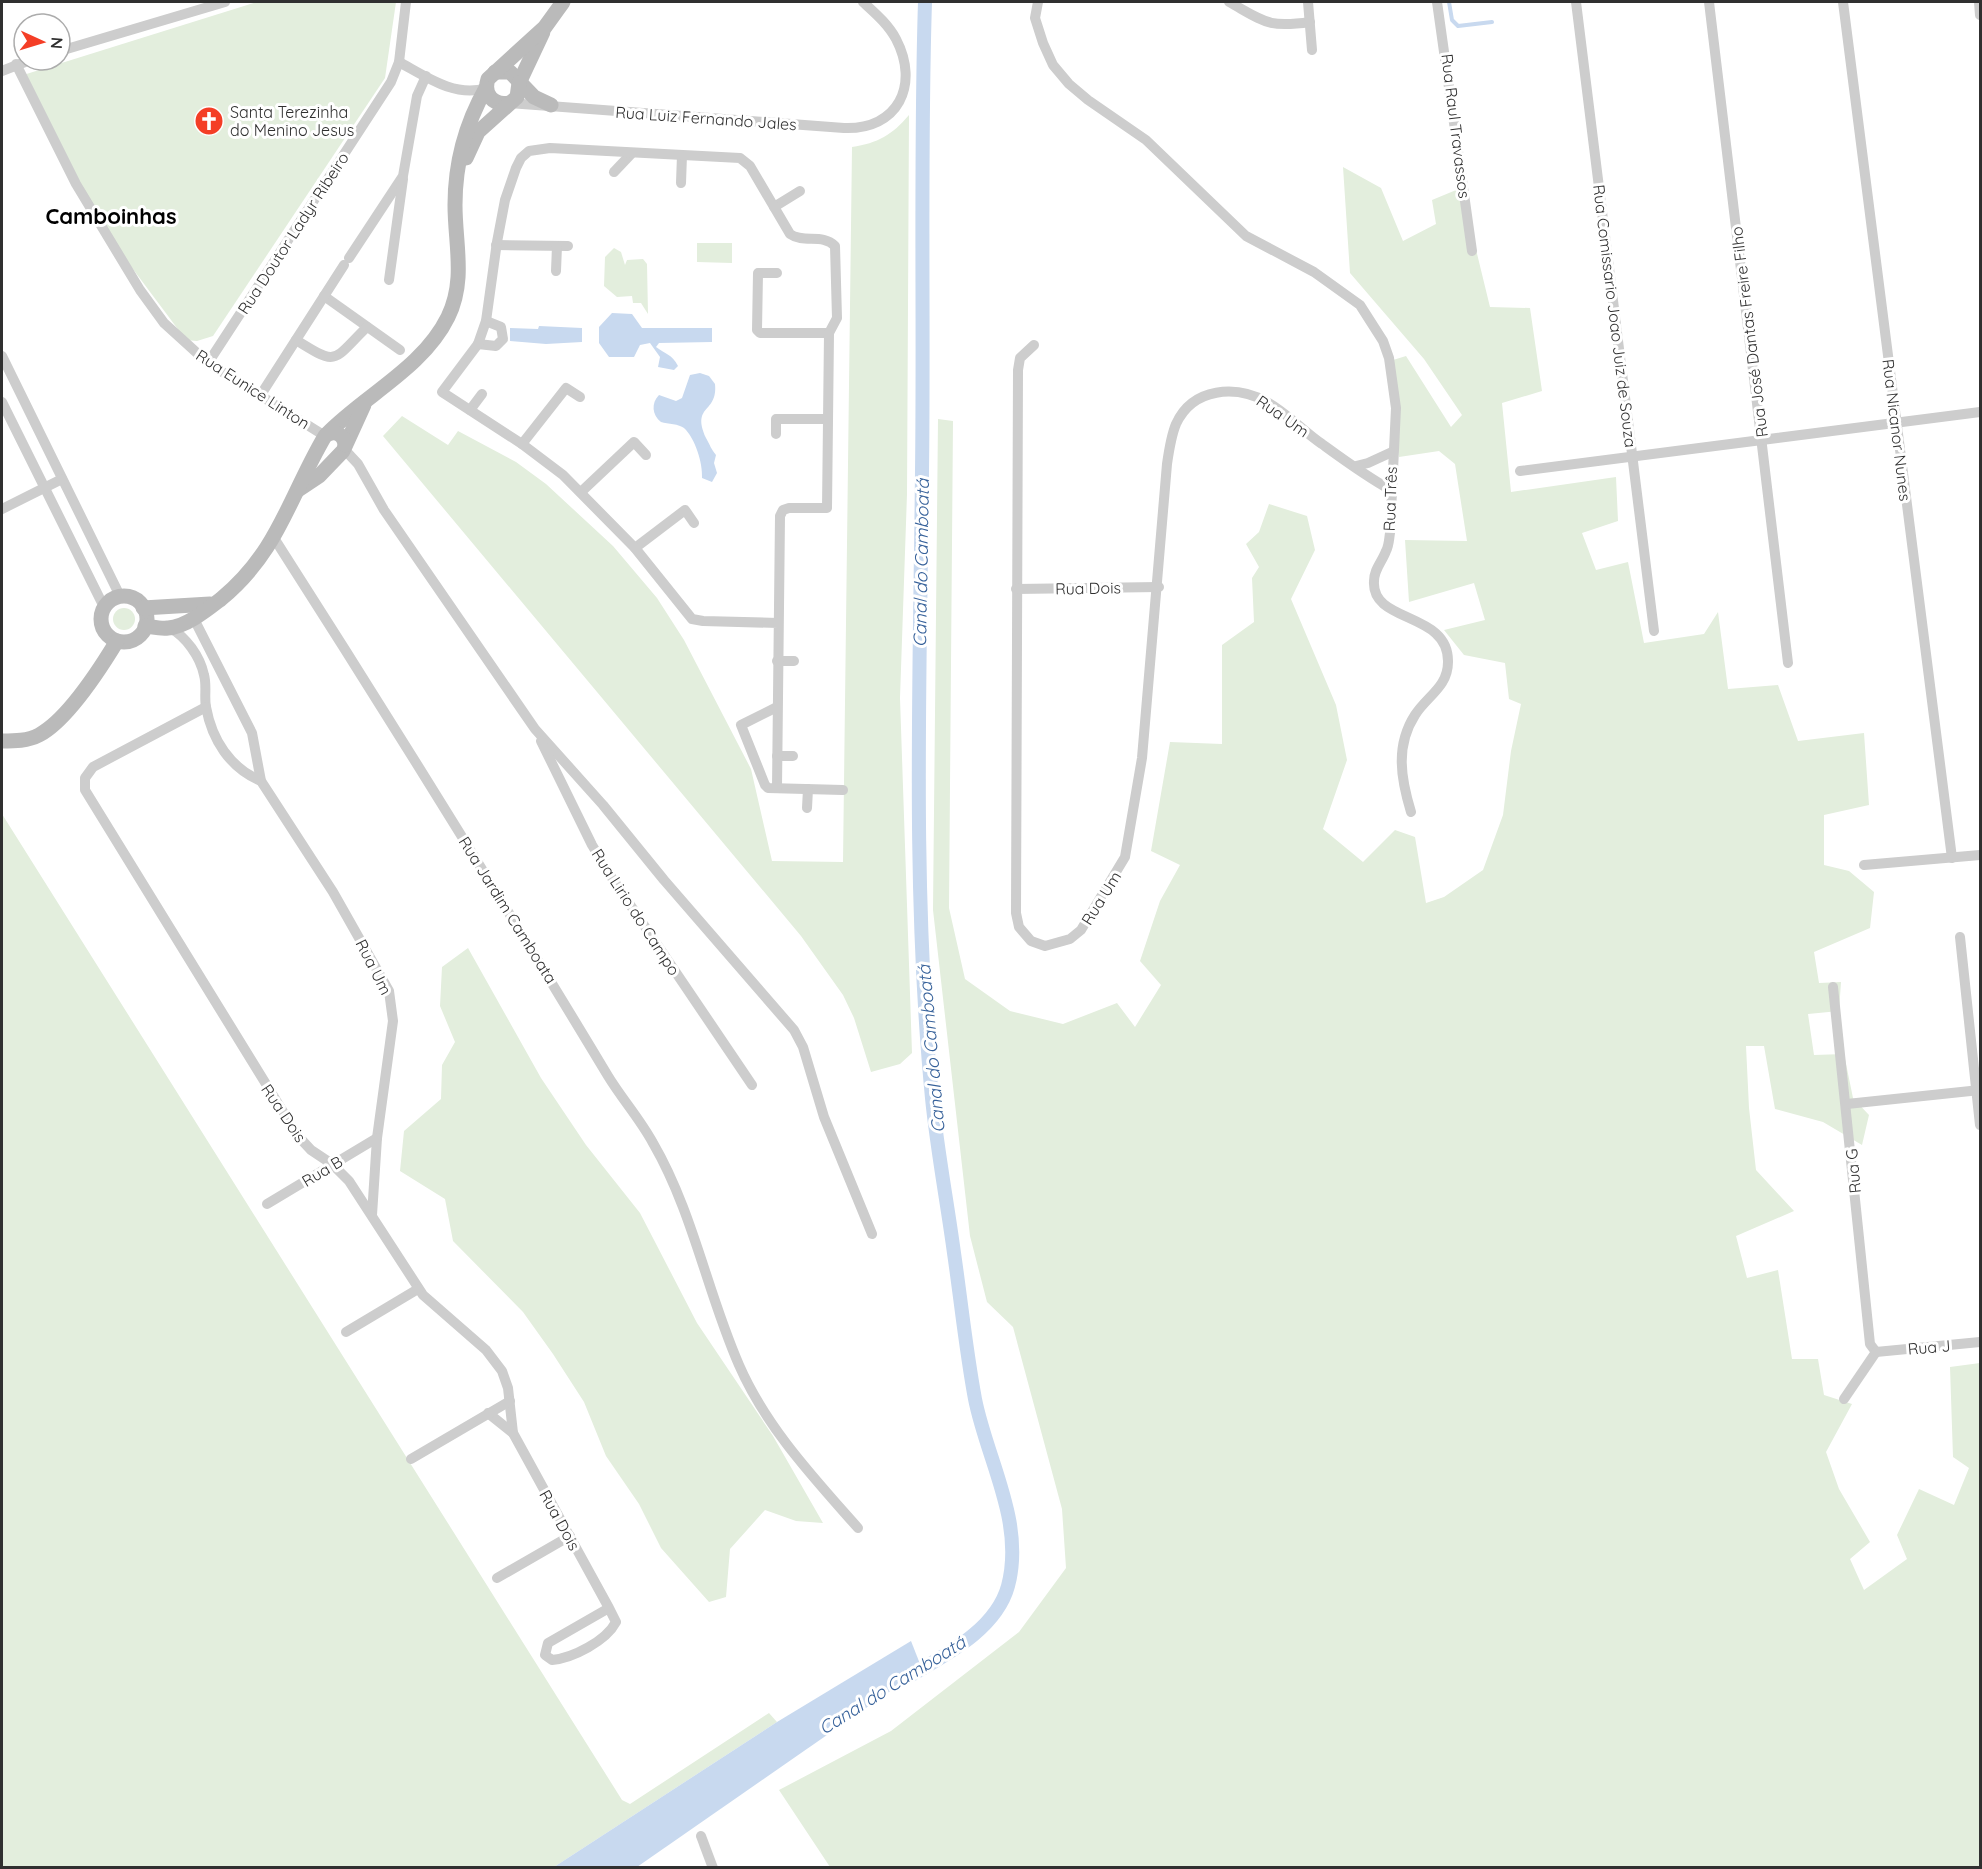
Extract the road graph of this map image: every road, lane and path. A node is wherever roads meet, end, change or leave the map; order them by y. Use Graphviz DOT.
graph roads {
  1 [pos="225,2"];
  2 [pos="406,2"];
  3 [pos="563,2"];
  4 [pos="862,2"];
  5 [pos="1038,2"];
  6 [pos="1229,2"];
  7 [pos="1308,2"];
  8 [pos="1437,2"];
  9 [pos="1576,2"];
  10 [pos="1709,2"];
  11 [pos="1843,2"];
  12 [pos="1979,2"];
  13 [pos="1980,15"];
  14 [pos="1310,22"];
  15 [pos="545,27"];
  16 [pos="72,47"];
  17 [pos="1312,50"];
  18 [pos="399,62"];
  19 [pos="20,72"];
  20 [pos="495,72"];
  21 [pos="426,76"];
  22 [pos="519,83"];
  23 [pos="486,88"];
  24 [pos="509,103"];
  25 [pos="551,105"];
  26 [pos="632,153"];
  27 [pos="682,155"];
  28 [pos="614,172"];
  29 [pos="403,176"];
  30 [pos="457,178"];
  31 [pos="681,183"];
  32 [pos="800,191"];
  33 [pos="774,207"];
  34 [pos="496,245"];
  35 [pos="1472,251"];
  36 [pos="556,271"];
  37 [pos="777,273"];
  38 [pos="389,280"];
  39 [pos="324,296"];
  40 [pos="486,321"];
  41 [pos="367,327"];
  42 [pos="828,333"];
  43 [pos="296,340"];
  44 [pos="478,344"];
  45 [pos="1034,345"];
  46 [pos="400,350"];
  47 [pos="2,356"];
  48 [pos="208,363"];
  49 [pos="482,394"];
  50 [pos="260,396"];
  51 [pos="580,397"];
  52 [pos="2,402"];
  53 [pos="365,403"];
  54 [pos="470,410"];
  55 [pos="1980,412"];
  56 [pos="828,419"];
  57 [pos="1896,423"];
  58 [pos="776,434"];
  59 [pos="324,438"];
  60 [pos="1762,440"];
  61 [pos="522,444"];
  62 [pos="342,450"];
  63 [pos="1392,452"];
  64 [pos="646,455"];
  65 [pos="1633,457"];
  66 [pos="1356,466"];
  67 [pos="1520,471"];
  68 [pos="62,479"];
  69 [pos="43,487"];
  70 [pos="298,490"];
  71 [pos="1391,490"];
  72 [pos="581,492"];
  73 [pos="2,509"];
  74 [pos="694,523"];
  75 [pos="274,538"];
  76 [pos="635,548"];
  77 [pos="779,562"];
  78 [pos="792,562"];
  79 [pos="1159,586"];
  80 [pos="1016,589"];
  81 [pos="120,596"];
  82 [pos="216,603"];
  83 [pos="104,607"];
  84 [pos="143,608"];
  85 [pos="193,617"];
  86 [pos="778,623"];
  87 [pos="145,626"];
  88 [pos="170,628"];
  89 [pos="1654,631"];
  90 [pos="113,638"];
  91 [pos="777,661"];
  92 [pos="794,661"];
  93 [pos="1788,663"];
  94 [pos="206,707"];
  95 [pos="777,707"];
  96 [pos="535,729"];
  97 [pos="2,741"];
  98 [pos="777,756"];
  99 [pos="793,756"];
  100 [pos="261,781"];
  101 [pos="777,788"];
  102 [pos="808,789"];
  103 [pos="843,790"];
  104 [pos="807,808"];
  105 [pos="1411,812"];
  106 [pos="1980,855"];
  107 [pos="1952,858"];
  108 [pos="1864,865"];
  109 [pos="1960,937"];
  110 [pos="1833,987"];
  111 [pos="752,1085"];
  112 [pos="1979,1090"];
  113 [pos="1846,1104"];
  114 [pos="1980,1125"];
  115 [pos="377,1138"];
  116 [pos="332,1164"];
  117 [pos="267,1204"];
  118 [pos="372,1215"];
  119 [pos="872,1234"];
  120 [pos="418,1289"];
  121 [pos="346,1332"];
  122 [pos="1980,1342"];
  123 [pos="1876,1352"];
  124 [pos="1844,1399"];
  125 [pos="510,1401"];
  126 [pos="488,1413"];
  127 [pos="513,1433"];
  128 [pos="411,1459"];
  129 [pos="858,1528"];
  130 [pos="570,1536"];
  131 [pos="497,1578"];
  132 [pos="609,1608"];
  133 [pos="701,1836"];
  134 [pos="713,1868"];
  1 -- 16 [label="street"];
  2 -- 18 [label="street, Rua Doutor Ladyr Ribeiro"];
  3 -- 15 [label="street"];
  4 -- 25 [label="street, Rua Luiz Fernando Jales"];
  5 -- 63 [label="street, Rua Três"];
  6 -- 14 [label="street"];
  7 -- 14 [label="street"];
  8 -- 35 [label="street, Rua Raul Travassos"];
  9 -- 65 [label="street, Rua Comissario Joao Juiz de Souza"];
  10 -- 60 [label="street, Rua José Dantas Freire Filho"];
  11 -- 57 [label="street, Rua Nicanor Nunes"];
  12 -- 13 [label="street"];
  14 -- 17 [label="street"];
  15 -- 20 [label="street"];
  15 -- 22 [label="street"];
  18 -- 21 [label="street"];
  18 -- 48 [label="street, Rua Doutor Ladyr Ribeiro"];
  19 -- 48 [label="street, Rua Eunice Linton"];
  20 -- 22 [label="street"];
  20 -- 23 [label="street"];
  21 -- 23 [label="street"];
  21 -- 29 [label="street"];
  22 -- 24 [label="street"];
  22 -- 25 [label="street"];
  23 -- 24 [label="street"];
  23 -- 30 [label="street"];
  24 -- 25 [label="street, Rua Luiz Fernando Jales"];
  24 -- 30 [label="street"];
  26 -- 27 [label="street"];
  26 -- 28 [label="street"];
  26 -- 34 [label="street"];
  27 -- 31 [label="street"];
  27 -- 33 [label="street"];
  29 -- 38 [label="street"];
  29 -- 39 [label="street"];
  30 -- 53 [label="street"];
  32 -- 33 [label="street"];
  33 -- 42 [label="street"];
  34 -- 36 [label="street"];
  34 -- 40 [label="street"];
  37 -- 42 [label="street"];
  39 -- 41 [label="street"];
  39 -- 43 [label="street"];
  40 -- 44 [label="street"];
  40 -- 44 [label="street"];
  41 -- 43 [label="street"];
  41 -- 46 [label="street"];
  42 -- 56 [label="street"];
  43 -- 50 [label="street"];
  44 -- 54 [label="street"];
  45 -- 80 [label="street, Rua Um"];
  47 -- 68 [label="street"];
  48 -- 50 [label="street, Rua Eunice Linton"];
  49 -- 54 [label="street"];
  50 -- 59 [label="street, Rua Eunice Linton"];
  51 -- 61 [label="street"];
  52 -- 69 [label="street"];
  53 -- 59 [label="street"];
  53 -- 62 [label="street"];
  54 -- 61 [label="street"];
  55 -- 57 [label="street"];
  56 -- 58 [label="street"];
  56 -- 77 [label="street"];
  57 -- 60 [label="street"];
  57 -- 107 [label="street, Rua Nicanor Nunes"];
  59 -- 62 [label="street"];
  59 -- 70 [label="street"];
  60 -- 65 [label="street"];
  60 -- 93 [label="street, Rua José Dantas Freire Filho"];
  61 -- 72 [label="street"];
  62 -- 70 [label="street"];
  62 -- 96 [label="street, Rua Lirio do Campo"];
  63 -- 66 [label="street"];
  63 -- 71 [label="street, Rua Três"];
  64 -- 72 [label="street"];
  65 -- 67 [label="street"];
  65 -- 89 [label="street, Rua Comissario Joao Juiz de Souza"];
  66 -- 71 [label="street, Rua Um"];
  66 -- 79 [label="street, Rua Um"];
  68 -- 69 [label="street"];
  68 -- 81 [label="street"];
  69 -- 73 [label="street"];
  69 -- 83 [label="street"];
  70 -- 75 [label="street"];
  71 -- 105 [label="street, Rua Três"];
  72 -- 76 [label="street"];
  74 -- 76 [label="street"];
  75 -- 82 [label="street"];
  75 -- 129 [label="street, Rua Jardim Camboata"];
  76 -- 86 [label="street"];
  77 -- 78 [label="street"];
  77 -- 86 [label="street"];
  79 -- 80 [label="street, Rua Dois"];
  79 -- 80 [label="street, Rua Um"];
  81 -- 83 [label="street"];
  81 -- 84 [label="street"];
  82 -- 84 [label="street"];
  82 -- 85 [label="street"];
  83 -- 90 [label="street"];
  84 -- 87 [label="street"];
  85 -- 88 [label="street"];
  85 -- 100 [label="street, Rua Um"];
  86 -- 91 [label="street"];
  87 -- 88 [label="street"];
  87 -- 90 [label="street"];
  88 -- 94 [label="street, Rua Um"];
  90 -- 97 [label="street"];
  91 -- 92 [label="street"];
  91 -- 95 [label="street"];
  94 -- 100 [label="street, Rua Um"];
  94 -- 116 [label="street, Rua Dois"];
  95 -- 98 [label="street"];
  95 -- 101 [label="street"];
  96 -- 111 [label="street, Rua Lirio do Campo"];
  96 -- 119 [label="street, Rua Lirio do Campo"];
  98 -- 99 [label="street"];
  98 -- 101 [label="street"];
  100 -- 115 [label="street, Rua Um"];
  101 -- 102 [label="street"];
  102 -- 103 [label="street"];
  102 -- 104 [label="street"];
  106 -- 107 [label="street"];
  107 -- 108 [label="street"];
  109 -- 112 [label="street"];
  110 -- 113 [label="street, Rua G"];
  112 -- 113 [label="street"];
  112 -- 114 [label="street"];
  113 -- 123 [label="street, Rua G"];
  115 -- 116 [label="street, Rua B"];
  115 -- 118 [label="street, Rua Um"];
  116 -- 117 [label="street, Rua B"];
  116 -- 118 [label="street, Rua Dois"];
  118 -- 120 [label="street, Rua Dois"];
  120 -- 121 [label="street"];
  120 -- 125 [label="street, Rua Dois"];
  122 -- 123 [label="street, Rua J"];
  123 -- 124 [label="street"];
  125 -- 126 [label="street"];
  125 -- 127 [label="street, Rua Dois"];
  126 -- 127 [label="street"];
  126 -- 128 [label="street"];
  127 -- 130 [label="street, Rua Dois"];
  130 -- 131 [label="street"];
  130 -- 132 [label="street, Rua Dois"];
  132 -- 132 [label="street"];
  133 -- 134 [label="street"];
}
